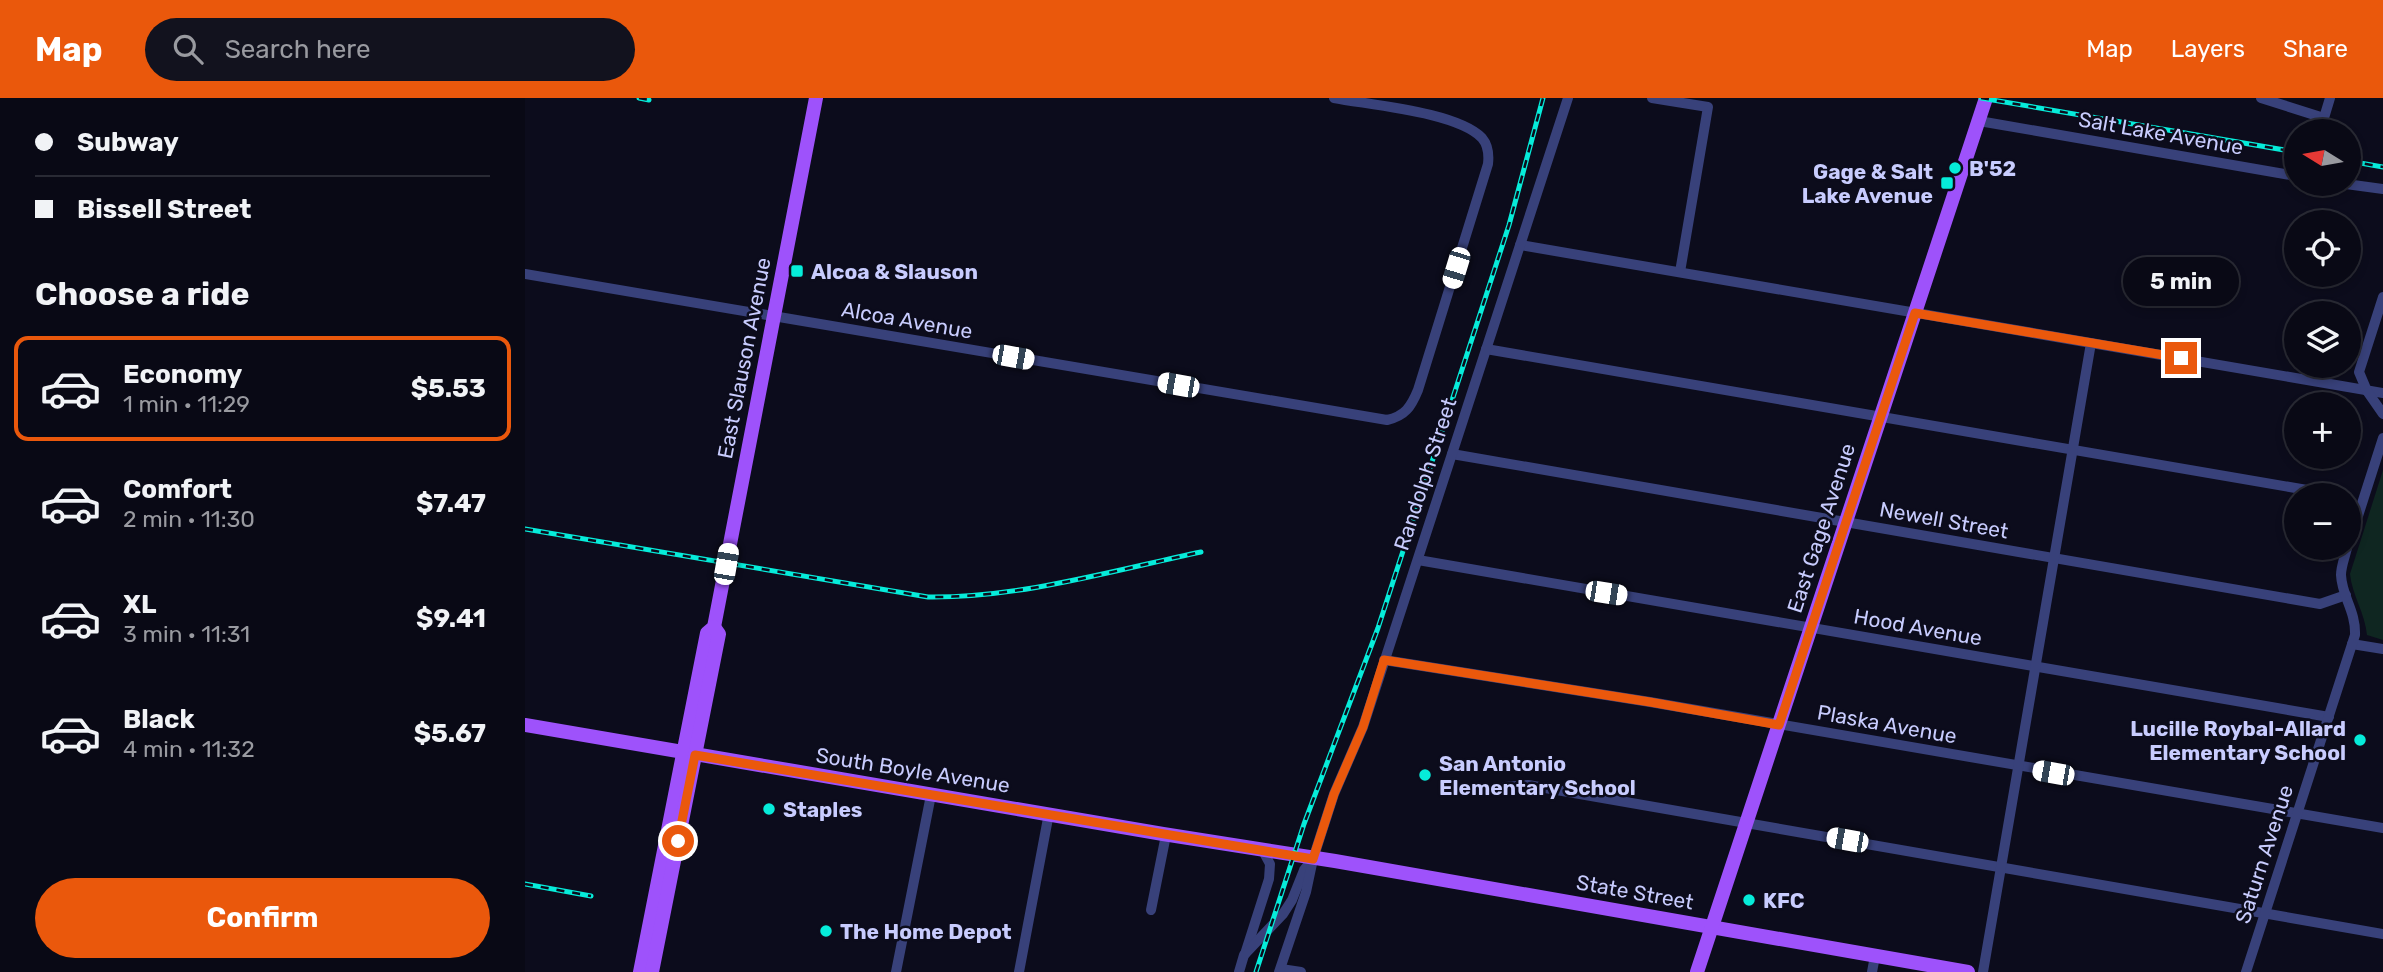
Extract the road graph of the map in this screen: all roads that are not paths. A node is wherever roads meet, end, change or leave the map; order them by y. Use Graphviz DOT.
graph roads {
  1 [pos="816,98"];
  2 [pos="1333,98"];
  3 [pos="1568,98"];
  4 [pos="1652,98"];
  5 [pos="1986,98"];
  6 [pos="2261,98"];
  7 [pos="2330,98"];
  8 [pos="2324,118"];
  9 [pos="1979,121"];
  10 [pos="2284,174"];
  11 [pos="2361,186"];
  12 [pos="2383,189"];
  13 [pos="1520,245"];
  14 [pos="1681,272"];
  15 [pos="525,274"];
  16 [pos="2383,297"];
  17 [pos="1915,313"];
  18 [pos="773,316"];
  19 [pos="2091,343"];
  20 [pos="1486,349"];
  21 [pos="2367,391"];
  22 [pos="2383,393"];
  23 [pos="2383,414"];
  24 [pos="1880,417"];
  25 [pos="2383,438"];
  26 [pos="2072,451"];
  27 [pos="1452,454"];
  28 [pos="2284,486"];
  29 [pos="2361,493"];
  30 [pos="1845,523"];
  31 [pos="2054,559"];
  32 [pos="1418,560"];
  33 [pos="2345,560"];
  34 [pos="2346,595"];
  35 [pos="1811,628"];
  36 [pos="2352,644"];
  37 [pos="2383,649"];
  38 [pos="1384,660"];
  39 [pos="2035,666"];
  40 [pos="2329,717"];
  41 [pos="525,725"];
  42 [pos="1779,725"];
  43 [pos="689,754"];
  44 [pos="2018,767"];
  45 [pos="1505,787"];
  46 [pos="931,795"];
  47 [pos="1049,813"];
  48 [pos="2298,814"];
  49 [pos="1746,823"];
  50 [pos="2383,828"];
  51 [pos="1166,835"];
  52 [pos="1263,850"];
  53 [pos="1294,856"];
  54 [pos="1313,859"];
  55 [pos="2001,866"];
  56 [pos="1151,909"];
  57 [pos="2265,913"];
  58 [pos="1712,927"];
  59 [pos="2383,934"];
  60 [pos="1244,955"];
  61 [pos="1875,956"];
  62 [pos="1280,970"];
  63 [pos="640,972"];
  64 [pos="652,972"];
  65 [pos="896,972"];
  66 [pos="1019,972"];
  67 [pos="1239,972"];
  68 [pos="1301,972"];
  69 [pos="1697,972"];
  70 [pos="1872,972"];
  71 [pos="1968,972"];
  72 [pos="1983,972"];
  73 [pos="2246,972"];
  1 -- 18 [label="main road, East Slauson Avenue"];
  2 -- 18 [label="street, Alcoa Avenue"];
  3 -- 13 [label="street, Randolph Street"];
  4 -- 14 [label="street"];
  5 -- 9 [label="main road, East Gage Avenue"];
  6 -- 8 [label="street"];
  7 -- 8 [label="street"];
  9 -- 10 [label="street, Salt Lake Avenue"];
  9 -- 17 [label="main road, East Gage Avenue"];
  11 -- 12 [label="street"];
  13 -- 14 [label="street"];
  13 -- 20 [label="street, Randolph Street"];
  14 -- 17 [label="street"];
  15 -- 18 [label="street, Alcoa Avenue"];
  16 -- 21 [label="street"];
  17 -- 19 [label="street"];
  17 -- 24 [label="main road, East Gage Avenue"];
  18 -- 43 [label="main road, East Slauson Avenue"];
  19 -- 21 [label="street"];
  19 -- 26 [label="street"];
  20 -- 24 [label="street"];
  20 -- 27 [label="street, Randolph Street"];
  21 -- 22 [label="street"];
  21 -- 23 [label="street"];
  24 -- 26 [label="street"];
  24 -- 30 [label="main road, East Gage Avenue"];
  25 -- 29 [label="street, Saturn Avenue"];
  26 -- 28 [label="street"];
  26 -- 31 [label="street"];
  27 -- 30 [label="street, Newell Street"];
  27 -- 32 [label="street, Randolph Street"];
  30 -- 31 [label="street, Newell Street"];
  30 -- 35 [label="main road, East Gage Avenue"];
  31 -- 34 [label="street, Newell Street"];
  31 -- 39 [label="street"];
  32 -- 35 [label="street, Hood Avenue"];
  32 -- 38 [label="street, Randolph Street"];
  33 -- 34 [label="street, Saturn Avenue"];
  34 -- 36 [label="street, Saturn Avenue"];
  35 -- 39 [label="street, Hood Avenue"];
  35 -- 42 [label="main road, East Gage Avenue"];
  36 -- 37 [label="street"];
  36 -- 40 [label="street, Saturn Avenue"];
  38 -- 42 [label="street, Plaska Avenue"];
  38 -- 54 [label="street, Randolph Street"];
  39 -- 40 [label="street, Hood Avenue"];
  39 -- 44 [label="street"];
  40 -- 48 [label="street, Saturn Avenue"];
  41 -- 43 [label="main road, South Boyle Avenue"];
  42 -- 44 [label="street, Plaska Avenue"];
  42 -- 49 [label="main road, East Gage Avenue"];
  43 -- 46 [label="main road, South Boyle Avenue"];
  43 -- 63 [label="main road, East Slauson Avenue"];
  43 -- 64 [label="main road, East Slauson Avenue"];
  44 -- 48 [label="street, Plaska Avenue"];
  44 -- 55 [label="street"];
  45 -- 49 [label="street"];
  46 -- 47 [label="main road, South Boyle Avenue"];
  46 -- 65 [label="street"];
  47 -- 51 [label="main road, South Boyle Avenue"];
  47 -- 66 [label="street"];
  48 -- 50 [label="street, Plaska Avenue"];
  48 -- 57 [label="street, Saturn Avenue"];
  49 -- 55 [label="street"];
  49 -- 58 [label="main road, East Gage Avenue"];
  51 -- 52 [label="main road, South Boyle Avenue"];
  51 -- 56 [label="street"];
  52 -- 53 [label="main road, South Boyle Avenue"];
  52 -- 60 [label="street"];
  53 -- 54 [label="main road, State Street"];
  54 -- 58 [label="main road, State Street"];
  54 -- 60 [label="street, Randolph Street"];
  54 -- 62 [label="street, Randolph Street"];
  55 -- 57 [label="street"];
  55 -- 72 [label="street"];
  57 -- 59 [label="street"];
  57 -- 73 [label="street, Saturn Avenue"];
  58 -- 61 [label="main road, State Street"];
  58 -- 69 [label="main road, East Gage Avenue"];
  60 -- 67 [label="street, Randolph Street"];
  61 -- 70 [label="street"];
  61 -- 71 [label="main road, State Street"];
  62 -- 68 [label="street"];
}
